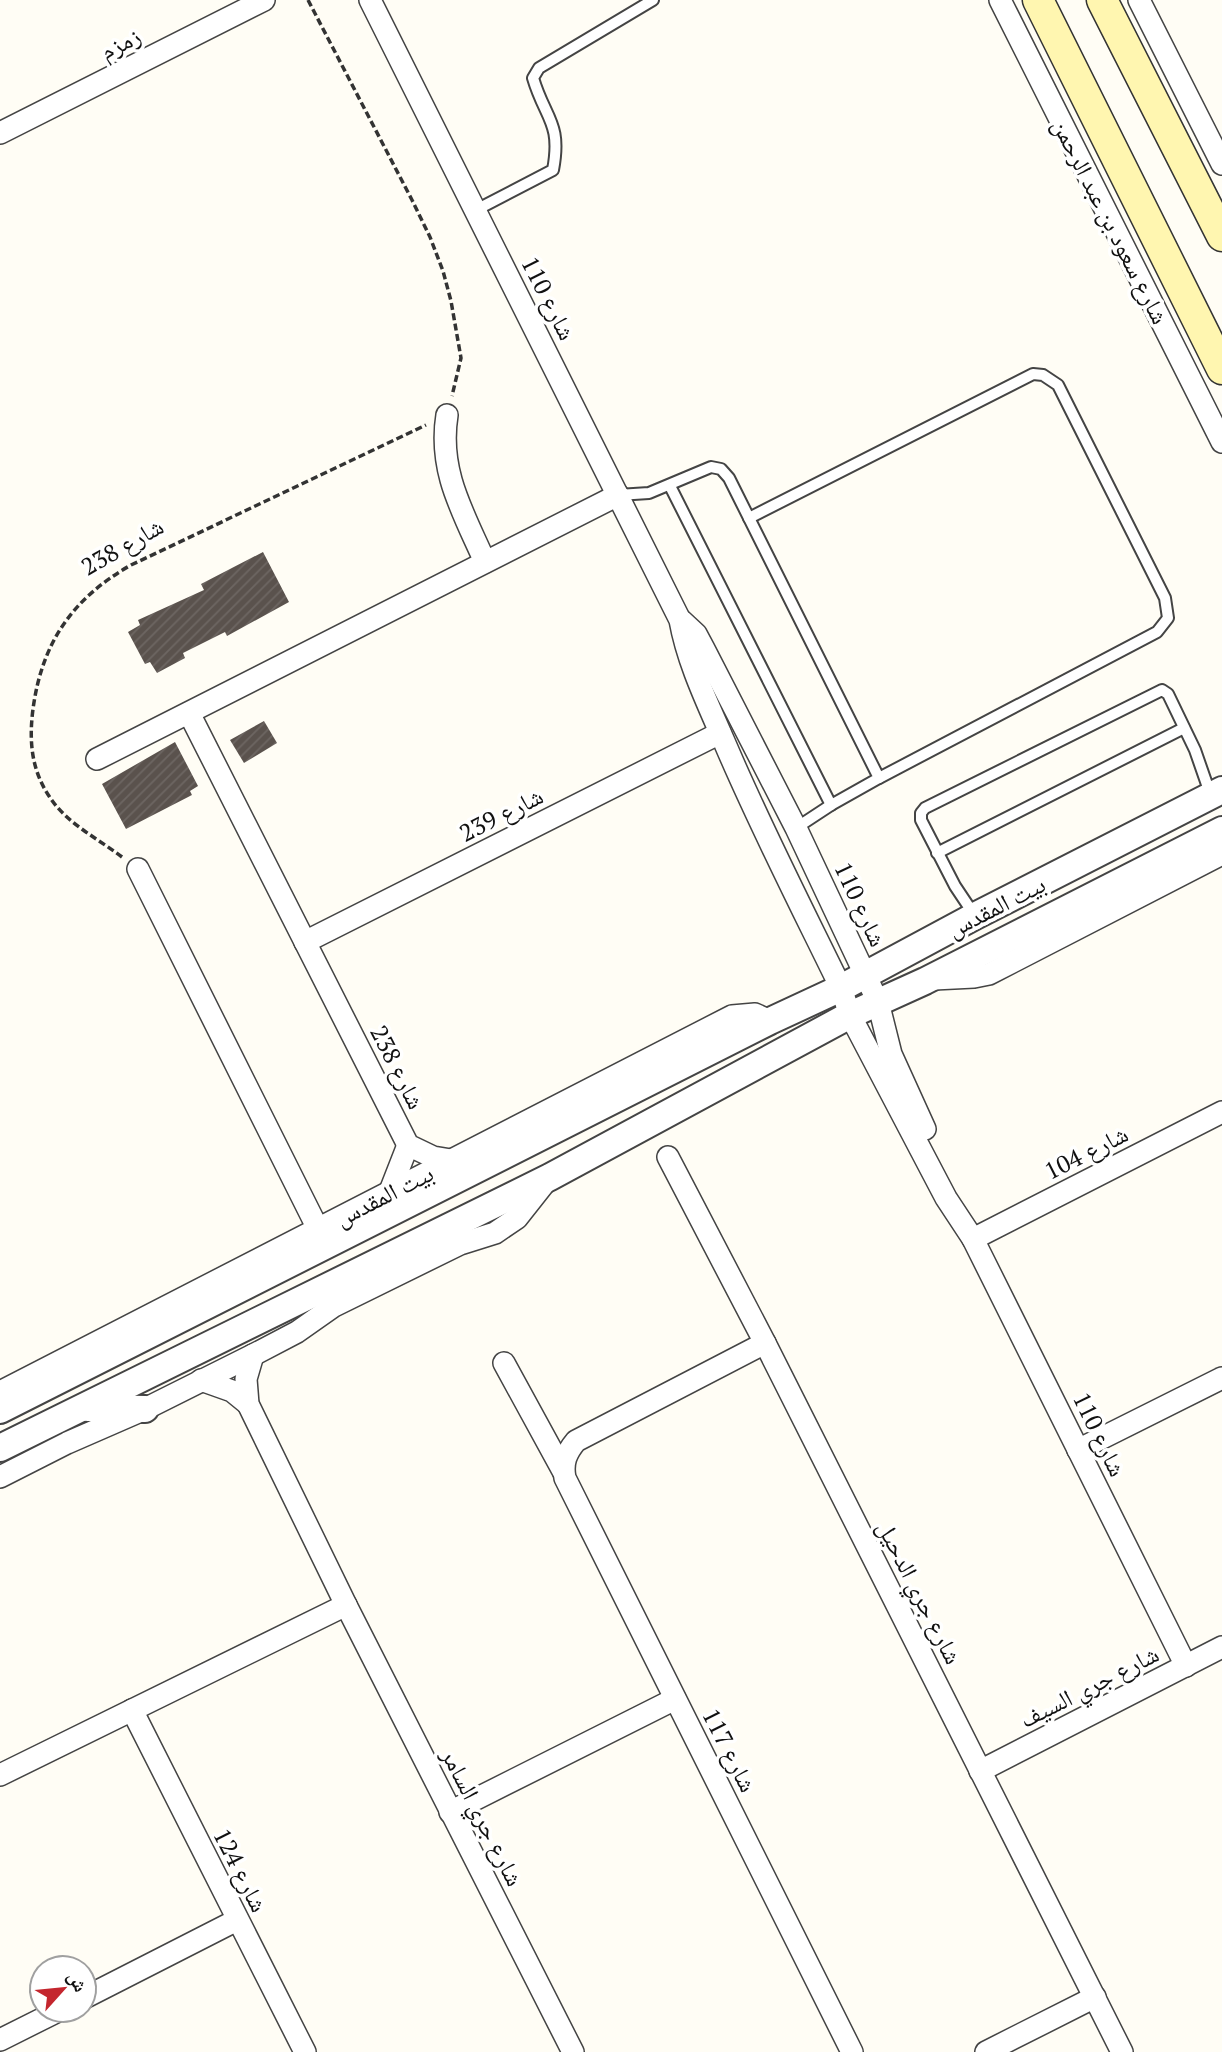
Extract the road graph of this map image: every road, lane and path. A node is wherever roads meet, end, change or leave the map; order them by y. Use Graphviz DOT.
graph roads {
  1 [pos="264,0"];
  2 [pos="308,0"];
  3 [pos="370,0"];
  4 [pos="653,0"];
  5 [pos="1000,0"];
  6 [pos="1038,0"];
  7 [pos="1102,0"];
  8 [pos="1139,0"];
  9 [pos="1212,130"];
  10 [pos="0,132"];
  11 [pos="1222,164"];
  12 [pos="475,210"];
  13 [pos="1222,236"];
  14 [pos="1186,298"];
  15 [pos="1222,340"];
  16 [pos="1222,369"];
  17 [pos="447,415"];
  18 [pos="1222,442"];
  19 [pos="670,486"];
  20 [pos="618,495"];
  21 [pos="749,518"];
  22 [pos="485,562"];
  23 [pos="680,620"];
  24 [pos="189,713"];
  25 [pos="1184,728"];
  26 [pos="720,733"];
  27 [pos="97,759"];
  28 [pos="879,778"];
  29 [pos="1217,793"];
  30 [pos="831,805"];
  31 [pos="796,828"];
  32 [pos="1222,830"];
  33 [pos="937,853"];
  34 [pos="1222,855"];
  35 [pos="138,869"];
  36 [pos="975,916"];
  37 [pos="305,942"];
  38 [pos="865,974"];
  39 [pos="926,981"];
  40 [pos="841,988"];
  41 [pos="878,1002"];
  42 [pos="850,1015"];
  43 [pos="770,1021"];
  44 [pos="1222,1112"];
  45 [pos="408,1145"];
  46 [pos="668,1157"];
  47 [pos="451,1160"];
  48 [pos="550,1177"];
  49 [pos="390,1191"];
  50 [pos="318,1229"];
  51 [pos="969,1232"];
  52 [pos="765,1343"];
  53 [pos="253,1355"];
  54 [pos="504,1363"];
  55 [pos="1222,1378"];
  56 [pos="201,1380"];
  57 [pos="0,1392"];
  58 [pos="248,1404"];
  59 [pos="79,1409"];
  60 [pos="145,1409"];
  61 [pos="0,1410"];
  62 [pos="0,1448"];
  63 [pos="1078,1450"];
  64 [pos="563,1471"];
  65 [pos="0,1477"];
  66 [pos="346,1605"];
  67 [pos="1222,1647"];
  68 [pos="1185,1666"];
  69 [pos="675,1699"];
  70 [pos="132,1710"];
  71 [pos="981,1771"];
  72 [pos="0,1775"];
  73 [pos="450,1812"];
  74 [pos="237,1920"];
  75 [pos="98,1991"];
  76 [pos="1095,1997"];
  77 [pos="32,2024"];
  78 [pos="0,2040"];
  79 [pos="305,2052"];
  80 [pos="573,2052"];
  81 [pos="852,2052"];
  82 [pos="986,2052"];
  83 [pos="1122,2052"];
  1 -- 10 [label="street, زمزم"];
  2 -- 17 [label="path"];
  3 -- 12 [label="street, شارع 110"];
  4 -- 12 [label="lane"];
  5 -- 18 [label="street, شارع سعود بن عبد الرحمن"];
  6 -- 14 [label="main road, شارع سعود بن عبد الرحمن"];
  7 -- 13 [label="main road"];
  8 -- 9 [label="street"];
  9 -- 11 [label="street"];
  12 -- 20 [label="street, شارع 110"];
  14 -- 15 [label="main road"];
  14 -- 16 [label="main road, شارع سعود بن عبد الرحمن"];
  17 -- 22 [label="street"];
  17 -- 35 [label="path, شارع 238"];
  19 -- 20 [label="lane"];
  19 -- 21 [label="lane"];
  19 -- 30 [label="lane"];
  20 -- 22 [label="street"];
  20 -- 23 [label="street, شارع 110"];
  21 -- 28 [label="lane"];
  21 -- 28 [label="lane"];
  22 -- 24 [label="street"];
  23 -- 26 [label="street, شارع 110"];
  23 -- 31 [label="street, شارع 110"];
  24 -- 27 [label="street"];
  24 -- 37 [label="street, شارع 238"];
  25 -- 29 [label="lane"];
  25 -- 33 [label="lane"];
  25 -- 33 [label="lane"];
  26 -- 37 [label="street, شارع 239"];
  26 -- 40 [label="street, شارع 110"];
  28 -- 30 [label="lane"];
  29 -- 36 [label="street, بيت المقدس"];
  30 -- 31 [label="lane"];
  31 -- 38 [label="street, شارع 110"];
  32 -- 39 [label="street, بيت المقدس"];
  33 -- 36 [label="lane"];
  34 -- 39 [label="street, بيت المقدس"];
  35 -- 50 [label="street"];
  36 -- 38 [label="street, بيت المقدس"];
  37 -- 45 [label="street, شارع 238"];
  38 -- 40 [label="street, بيت المقدس"];
  38 -- 41 [label="street, شارع 110"];
  39 -- 41 [label="street, بيت المقدس"];
  40 -- 42 [label="street, شارع 110"];
  40 -- 43 [label="street, بيت المقدس"];
  41 -- 42 [label="street, بيت المقدس"];
  41 -- 51 [label="street, شارع 110"];
  42 -- 48 [label="street, بيت المقدس"];
  42 -- 51 [label="street, شارع 110"];
  43 -- 47 [label="street, بيت المقدس"];
  43 -- 61 [label="street, بيت المقدس"];
  44 -- 51 [label="street, شارع 104"];
  45 -- 47 [label="street, شارع 238"];
  45 -- 49 [label="street, شارع 238"];
  46 -- 52 [label="street, شارع جري الدحيل"];
  47 -- 49 [label="street, بيت المقدس"];
  48 -- 53 [label="street, بيت المقدس"];
  48 -- 59 [label="street, بيت المقدس"];
  49 -- 50 [label="street, بيت المقدس"];
  50 -- 57 [label="street, بيت المقدس"];
  51 -- 63 [label="street, شارع 110"];
  52 -- 64 [label="street"];
  52 -- 71 [label="street, شارع جري الدحيل"];
  53 -- 56 [label="street, بيت المقدس"];
  53 -- 58 [label="street, شارع جري السامر"];
  54 -- 64 [label="street, شارع 117"];
  55 -- 63 [label="street"];
  56 -- 58 [label="street"];
  56 -- 60 [label="street, بيت المقدس"];
  58 -- 66 [label="street, شارع جري السامر"];
  59 -- 60 [label="street"];
  59 -- 62 [label="street, بيت المقدس"];
  60 -- 65 [label="street, بيت المقدس"];
  63 -- 68 [label="street, شارع 110"];
  64 -- 69 [label="street, شارع 117"];
  66 -- 70 [label="street"];
  66 -- 73 [label="street, شارع جري السامر"];
  67 -- 68 [label="street, شارع جري السيف"];
  68 -- 71 [label="street, شارع جري السيف"];
  69 -- 73 [label="street"];
  69 -- 81 [label="street, شارع 117"];
  70 -- 72 [label="street"];
  70 -- 74 [label="street, شارع 124"];
  71 -- 76 [label="street, شارع جري الدحيل"];
  73 -- 80 [label="street, شارع جري السامر"];
  74 -- 75 [label="street"];
  74 -- 79 [label="street, شارع 124"];
  76 -- 82 [label="street"];
  76 -- 83 [label="street, شارع جري الدحيل"];
  77 -- 78 [label="street"];
}
